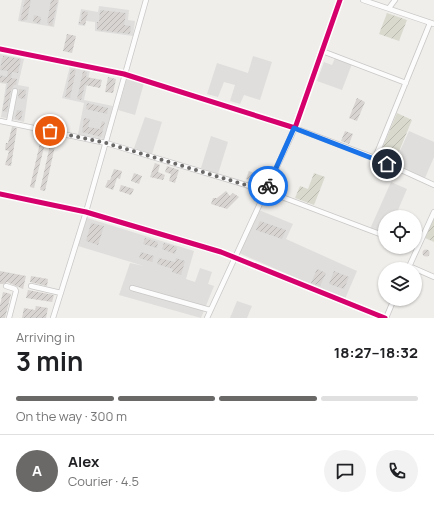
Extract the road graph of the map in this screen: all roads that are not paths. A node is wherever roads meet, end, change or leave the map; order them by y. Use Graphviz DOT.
graph roads {
  1 [pos="146,0"];
  2 [pos="340,0"];
  3 [pos="363,0"];
  4 [pos="395,0"];
  5 [pos="389,8"];
  6 [pos="432,23"];
  7 [pos="0,49"];
  8 [pos="322,51"];
  9 [pos="124,74"];
  10 [pos="406,84"];
  11 [pos="16,91"];
  12 [pos="0,120"];
  13 [pos="9,122"];
  14 [pos="294,128"];
  15 [pos="106,143"];
  16 [pos="375,158"];
  17 [pos="434,185"];
  18 [pos="266,191"];
  19 [pos="0,194"];
  20 [pos="86,212"];
  21 [pos="434,212"];
  22 [pos="378,233"];
  23 [pos="422,235"];
  24 [pos="235,257"];
  25 [pos="422,272"];
  26 [pos="434,277"];
  27 [pos="6,286"];
  28 [pos="31,286"];
  29 [pos="132,288"];
  30 [pos="61,293"];
  31 [pos="391,306"];
  32 [pos="210,310"];
  33 [pos="9,318"];
  34 [pos="53,318"];
  35 [pos="207,318"];
  36 [pos="386,318"];
  1 -- 9 [label="street"];
  2 -- 8 [label="street"];
  3 -- 5 [label="street"];
  4 -- 5 [label="street"];
  5 -- 6 [label="street"];
  6 -- 10 [label="street"];
  7 -- 9 [label="street"];
  8 -- 10 [label="street"];
  8 -- 14 [label="street"];
  9 -- 14 [label="street"];
  9 -- 15 [label="street"];
  10 -- 16 [label="street"];
  11 -- 13 [label="street"];
  12 -- 13 [label="street"];
  13 -- 15 [label="street"];
  14 -- 16 [label="street"];
  14 -- 18 [label="street"];
  15 -- 18 [label="street"];
  15 -- 20 [label="street"];
  16 -- 17 [label="street"];
  18 -- 22 [label="street"];
  18 -- 24 [label="street"];
  19 -- 20 [label="street"];
  20 -- 24 [label="street"];
  20 -- 30 [label="street"];
  21 -- 23 [label="street"];
  24 -- 32 [label="street"];
  24 -- 36 [label="street"];
  25 -- 26 [label="street"];
  27 -- 33 [label="street"];
  28 -- 30 [label="street"];
  29 -- 32 [label="street"];
  30 -- 34 [label="street"];
  31 -- 36 [label="street"];
  32 -- 35 [label="street"];
}
